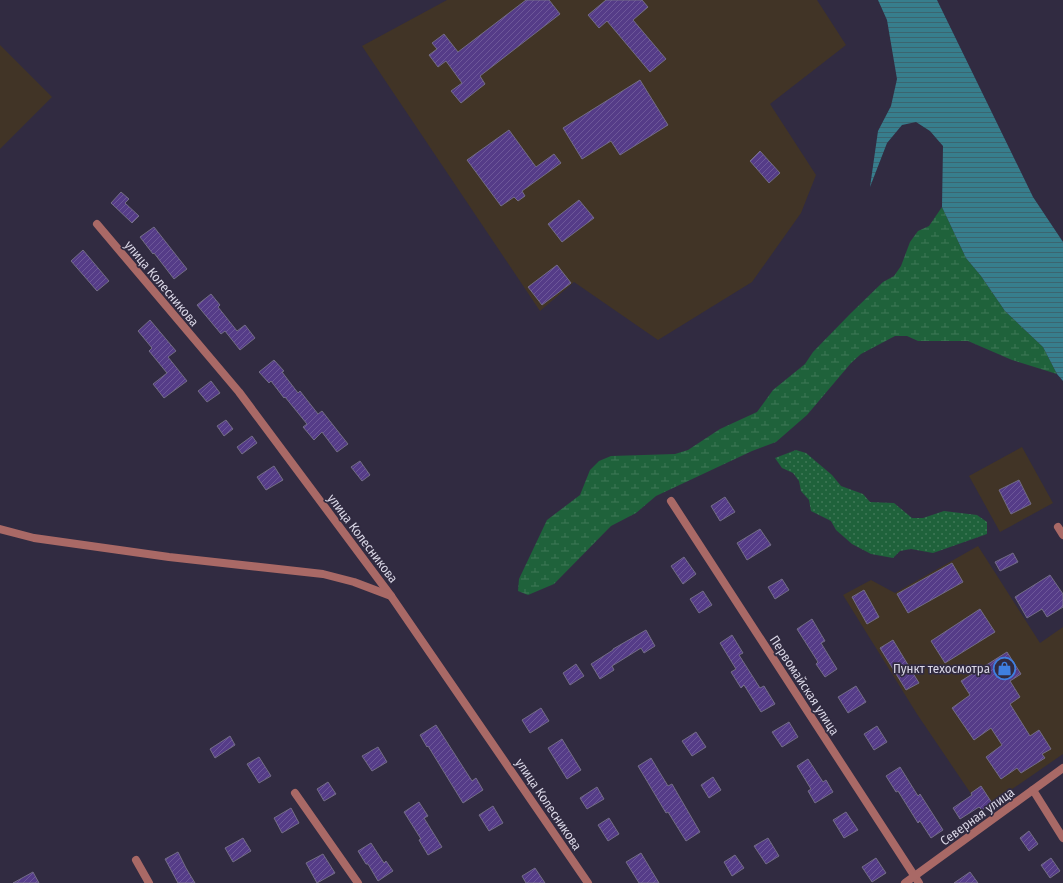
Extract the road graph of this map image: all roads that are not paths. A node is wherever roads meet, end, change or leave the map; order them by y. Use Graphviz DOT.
graph roads {
  1 [pos="97,224"];
  2 [pos="671,501"];
  3 [pos="1058,527"];
  4 [pos="0,529"];
  5 [pos="1063,535"];
  6 [pos="391,596"];
  7 [pos="1063,768"];
  8 [pos="1034,790"];
  9 [pos="296,793"];
  10 [pos="1063,838"];
  11 [pos="136,860"];
  12 [pos="916,880"];
  13 [pos="149,883"];
  14 [pos="358,883"];
  15 [pos="588,883"];
  16 [pos="905,883"];
  1 -- 6 [label="street, улица Колесникова"];
  2 -- 12 [label="street, Первомайская улица"];
  3 -- 5 [label="street"];
  4 -- 6 [label="street"];
  6 -- 15 [label="street, улица Колесникова"];
  7 -- 8 [label="street, Северная улица"];
  8 -- 10 [label="street"];
  8 -- 12 [label="street, Северная улица"];
  9 -- 14 [label="street"];
  11 -- 13 [label="street"];
  12 -- 16 [label="street, Северная улица"];
}
